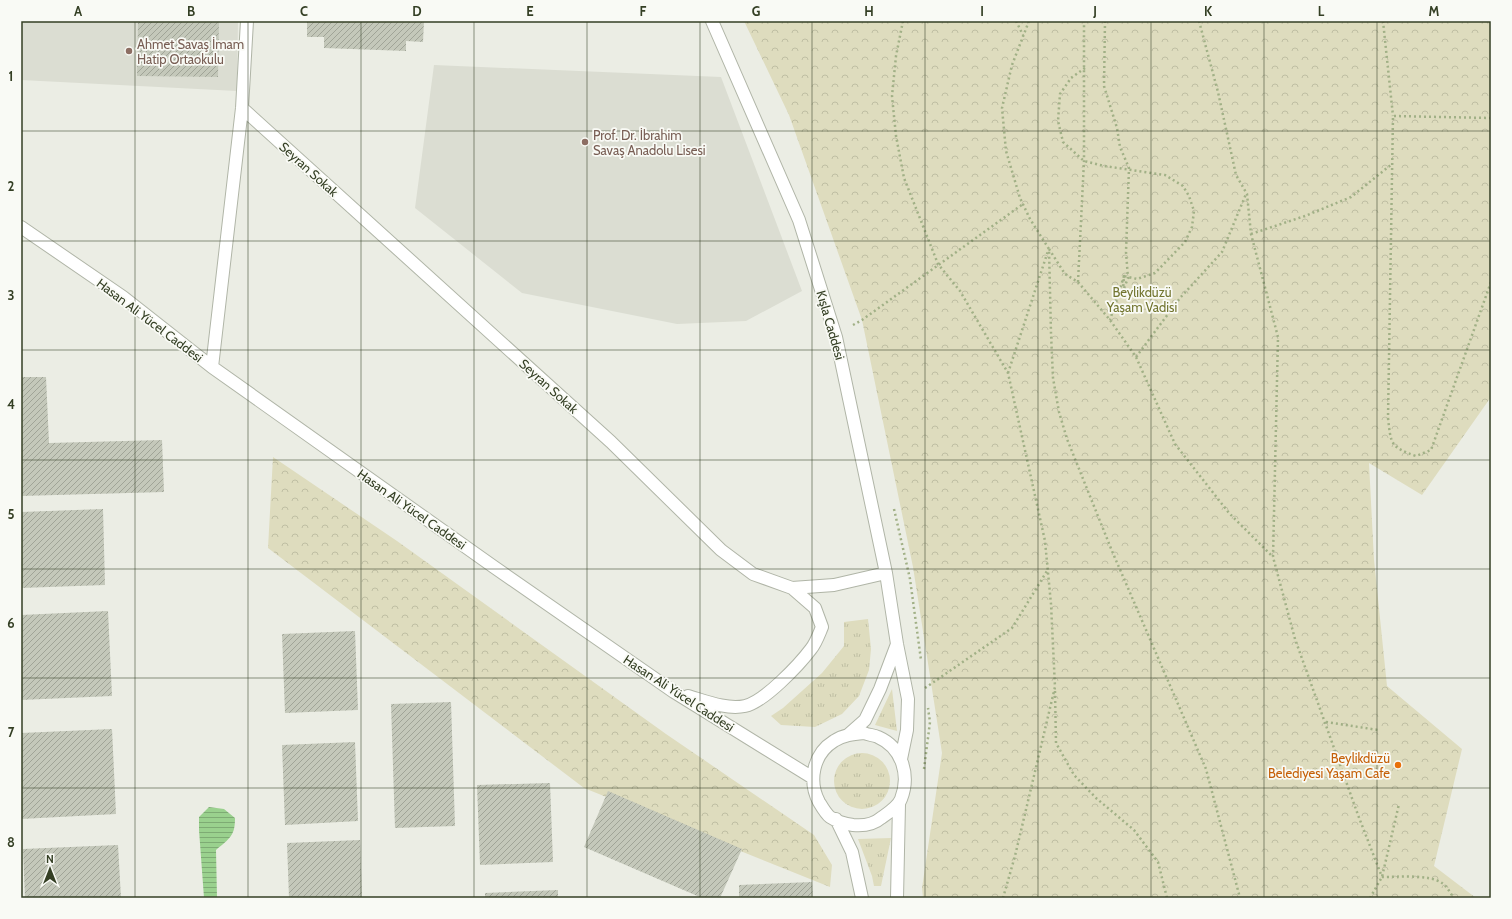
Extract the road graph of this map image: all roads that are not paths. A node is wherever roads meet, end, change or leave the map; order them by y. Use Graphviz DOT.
graph roads {
  1 [pos="247,21"];
  2 [pos="712,21"];
  3 [pos="242,108"];
  4 [pos="21,227"];
  5 [pos="212,367"];
  6 [pos="886,573"];
  7 [pos="792,588"];
  8 [pos="897,644"];
  9 [pos="674,692"];
  10 [pos="848,735"];
  11 [pos="901,759"];
  12 [pos="813,778"];
  13 [pos="899,804"];
  14 [pos="836,819"];
  15 [pos="862,898"];
  16 [pos="897,898"];
  1 -- 3 [label="street"];
  2 -- 6 [label="street, Kışla Caddesi"];
  3 -- 5 [label="street"];
  3 -- 7 [label="street, Seyran Sokak"];
  4 -- 5 [label="street, Hasan Ali Yücel Caddesi"];
  5 -- 9 [label="street, Hasan Ali Yücel Caddesi"];
  6 -- 7 [label="street, Seyran Sokak"];
  6 -- 8 [label="street, Kışla Caddesi"];
  7 -- 9 [label="street"];
  8 -- 10 [label="street"];
  8 -- 11 [label="street, Kışla Caddesi"];
  9 -- 12 [label="street, Hasan Ali Yücel Caddesi"];
  10 -- 11 [label="street"];
  10 -- 12 [label="street"];
  11 -- 13 [label="street"];
  12 -- 14 [label="street"];
  13 -- 14 [label="street"];
  13 -- 16 [label="street"];
  14 -- 15 [label="street"];
}
